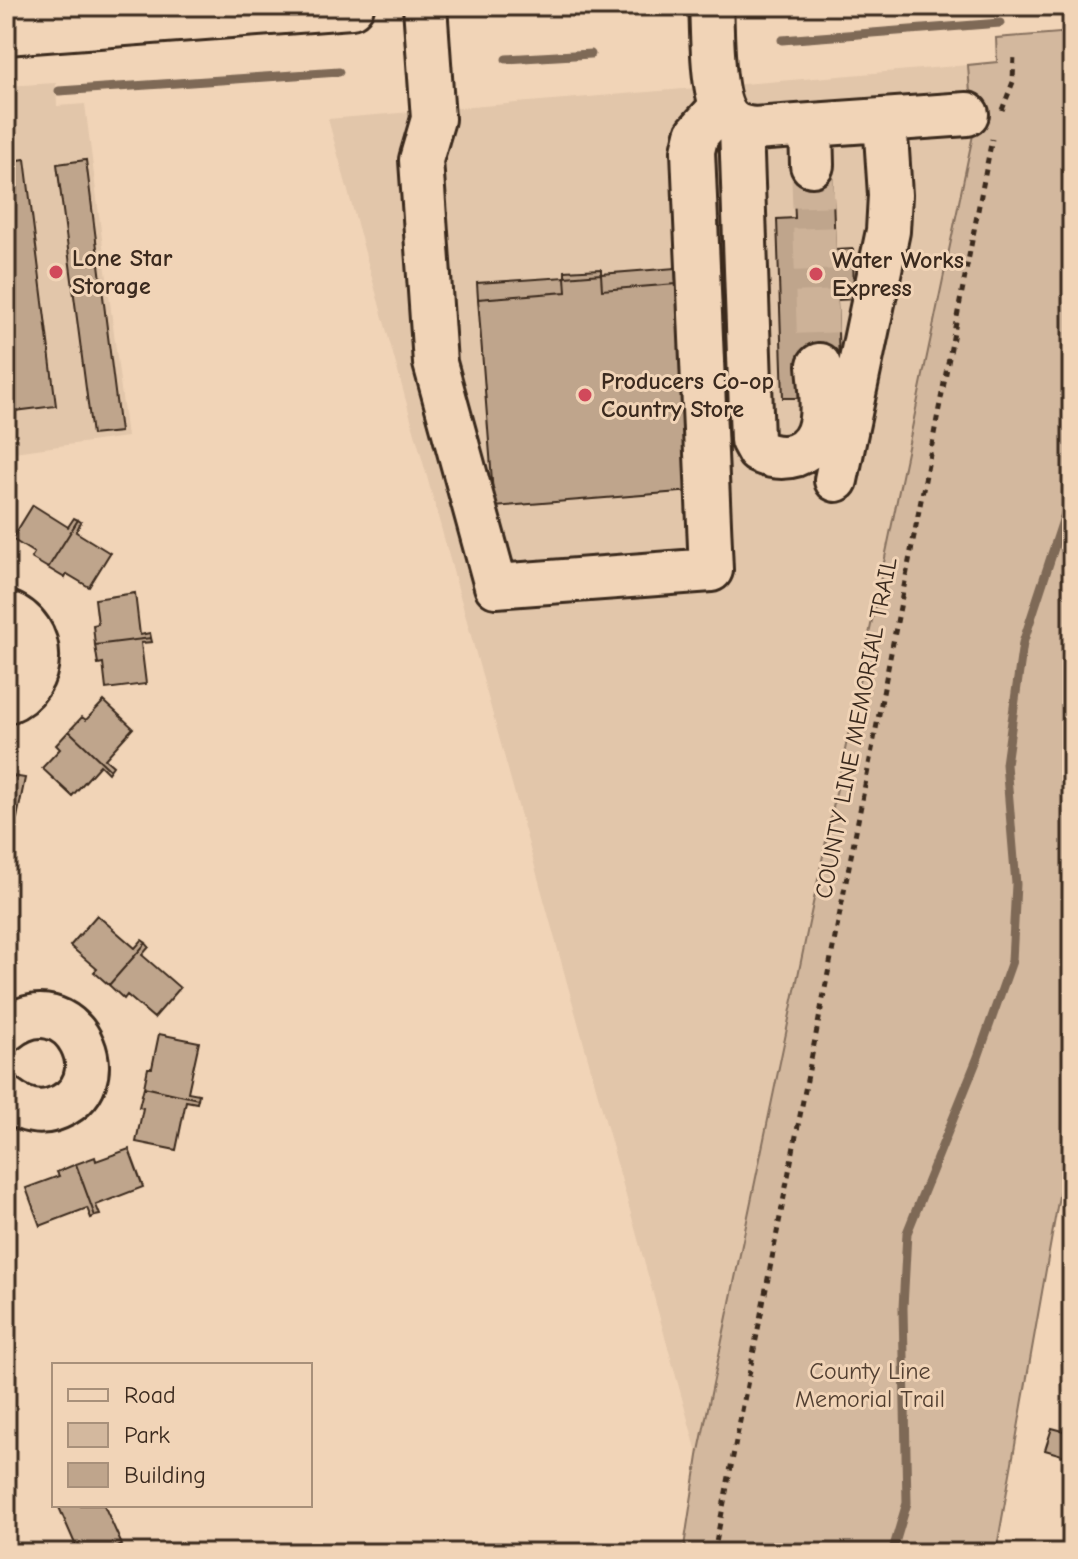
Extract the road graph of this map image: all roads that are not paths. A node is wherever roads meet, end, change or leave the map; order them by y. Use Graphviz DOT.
graph roads {
  1 [pos="351,6"];
  2 [pos="425,6"];
  3 [pos="711,6"];
  4 [pos="6,32"];
  5 [pos="731,117"];
  6 [pos="885,120"];
  7 [pos="987,120"];
  8 [pos="819,365"];
  9 [pos="836,480"];
  10 [pos="6,612"];
  11 [pos="6,702"];
  12 [pos="6,1030"];
  13 [pos="6,1098"];
  1 -- 4 [label="main road"];
  2 -- 5 [label="street"];
  3 -- 5 [label="street"];
  5 -- 6 [label="street"];
  5 -- 8 [label="street"];
  6 -- 7 [label="street"];
  6 -- 9 [label="street"];
  10 -- 11 [label="street"];
  12 -- 13 [label="street"];
}
